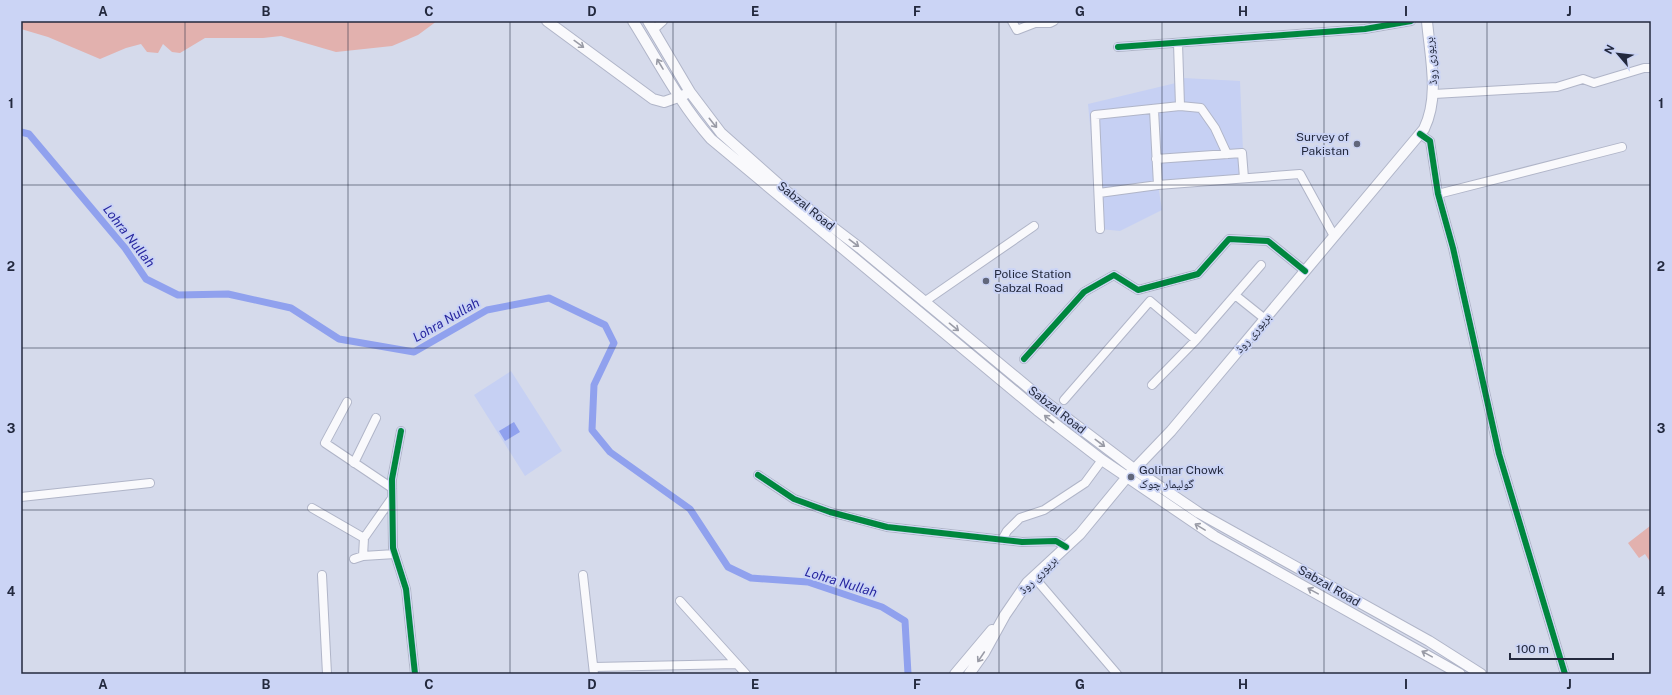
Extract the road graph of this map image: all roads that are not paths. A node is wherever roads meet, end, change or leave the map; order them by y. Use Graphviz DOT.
graph roads {
  1 [pos="547,21"];
  2 [pos="633,21"];
  3 [pos="663,21"];
  4 [pos="1012,21"];
  5 [pos="1054,21"];
  6 [pos="1411,21"];
  7 [pos="1427,21"];
  8 [pos="650,25"];
  9 [pos="1178,43"];
  10 [pos="1118,47"];
  11 [pos="1651,68"];
  12 [pos="690,92"];
  13 [pos="1434,94"];
  14 [pos="679,98"];
  15 [pos="1180,106"];
  16 [pos="1154,110"];
  17 [pos="1420,134"];
  18 [pos="1622,147"];
  19 [pos="1227,154"];
  20 [pos="1156,159"];
  21 [pos="1244,178"];
  22 [pos="1158,185"];
  23 [pos="1099,193"];
  24 [pos="1438,194"];
  25 [pos="1034,226"];
  26 [pos="1100,229"];
  27 [pos="1334,236"];
  28 [pos="1261,265"];
  29 [pos="1305,271"];
  30 [pos="1235,295"];
  31 [pos="924,302"];
  32 [pos="941,316"];
  33 [pos="1264,319"];
  34 [pos="934,325"];
  35 [pos="1196,340"];
  36 [pos="1024,359"];
  37 [pos="1152,385"];
  38 [pos="1064,400"];
  39 [pos="347,402"];
  40 [pos="376,418"];
  41 [pos="402,431"];
  42 [pos="1102,460"];
  43 [pos="354,463"];
  44 [pos="1134,469"];
  45 [pos="758,475"];
  46 [pos="1126,477"];
  47 [pos="150,483"];
  48 [pos="392,488"];
  49 [pos="21,497"];
  50 [pos="392,498"];
  51 [pos="312,508"];
  52 [pos="364,538"];
  53 [pos="1002,540"];
  54 [pos="1066,547"];
  55 [pos="394,554"];
  56 [pos="363,556"];
  57 [pos="354,559"];
  58 [pos="322,575"];
  59 [pos="583,575"];
  60 [pos="1034,577"];
  61 [pos="680,601"];
  62 [pos="1371,610"];
  63 [pos="1005,614"];
  64 [pos="1365,620"];
  65 [pos="737,664"];
  66 [pos="594,670"];
  67 [pos="958,670"];
  68 [pos="327,674"];
  69 [pos="414,674"];
  70 [pos="746,674"];
  71 [pos="969,674"];
  72 [pos="1117,674"];
  73 [pos="1460,674"];
  74 [pos="1480,674"];
  75 [pos="1565,674"];
  1 -- 14 [label="main road, one-way"];
  14 -- 2 [label="main road, Sabzal Road, one-way"];
  3 -- 8 [label="street"];
  4 -- 5 [label="street"];
  6 -- 9 [label="street"];
  7 -- 13 [label="main road, بریوری روڈ"];
  8 -- 12 [label="main road, Sabzal Road"];
  9 -- 10 [label="street"];
  9 -- 15 [label="street"];
  11 -- 13 [label="street"];
  12 -- 14 [label="main road"];
  12 -- 31 [label="main road, Sabzal Road, one-way"];
  13 -- 17 [label="main road, بریوری روڈ"];
  14 -- 34 [label="main road, Sabzal Road"];
  15 -- 16 [label="street"];
  15 -- 19 [label="street"];
  16 -- 20 [label="street"];
  16 -- 23 [label="street"];
  17 -- 24 [label="street"];
  17 -- 27 [label="main road, بریوری روڈ"];
  18 -- 24 [label="street"];
  19 -- 20 [label="street"];
  19 -- 21 [label="street"];
  20 -- 22 [label="street"];
  21 -- 22 [label="street"];
  21 -- 27 [label="street"];
  22 -- 23 [label="street"];
  23 -- 26 [label="street"];
  24 -- 75 [label="street"];
  25 -- 31 [label="street"];
  27 -- 29 [label="main road, بریوری روڈ"];
  28 -- 30 [label="street"];
  29 -- 33 [label="main road, بریوری روڈ"];
  29 -- 36 [label="street"];
  30 -- 33 [label="street"];
  30 -- 35 [label="street"];
  31 -- 32 [label="main road, Sabzal Road"];
  32 -- 34 [label="main road"];
  32 -- 44 [label="main road, Sabzal Road, one-way"];
  33 -- 44 [label="main road, بریوری روڈ"];
  42 -- 34 [label="main road, Sabzal Road, one-way"];
  35 -- 37 [label="street"];
  35 -- 38 [label="street"];
  39 -- 43 [label="street"];
  40 -- 43 [label="street"];
  41 -- 48 [label="street"];
  42 -- 46 [label="main road, Sabzal Road"];
  42 -- 53 [label="street"];
  43 -- 48 [label="street"];
  44 -- 46 [label="main road, بریوری روڈ"];
  44 -- 62 [label="main road, Sabzal Road"];
  45 -- 53 [label="street"];
  46 -- 54 [label="main road, بریوری روڈ"];
  64 -- 46 [label="main road, Sabzal Road, one-way"];
  47 -- 49 [label="street"];
  48 -- 50 [label="street"];
  50 -- 52 [label="street"];
  50 -- 55 [label="street"];
  51 -- 52 [label="street"];
  52 -- 56 [label="street"];
  53 -- 54 [label="street"];
  54 -- 60 [label="main road, بریوری روڈ"];
  55 -- 56 [label="street"];
  55 -- 69 [label="street"];
  56 -- 57 [label="street"];
  58 -- 68 [label="street"];
  59 -- 66 [label="street"];
  60 -- 63 [label="main road, بریوری روڈ"];
  60 -- 72 [label="street"];
  61 -- 65 [label="street"];
  62 -- 64 [label="main road"];
  62 -- 74 [label="main road, Sabzal Road"];
  63 -- 67 [label="main road"];
  63 -- 71 [label="main road, one-way"];
  73 -- 64 [label="main road, Sabzal Road, one-way"];
  65 -- 66 [label="street"];
  65 -- 70 [label="street"];
}
